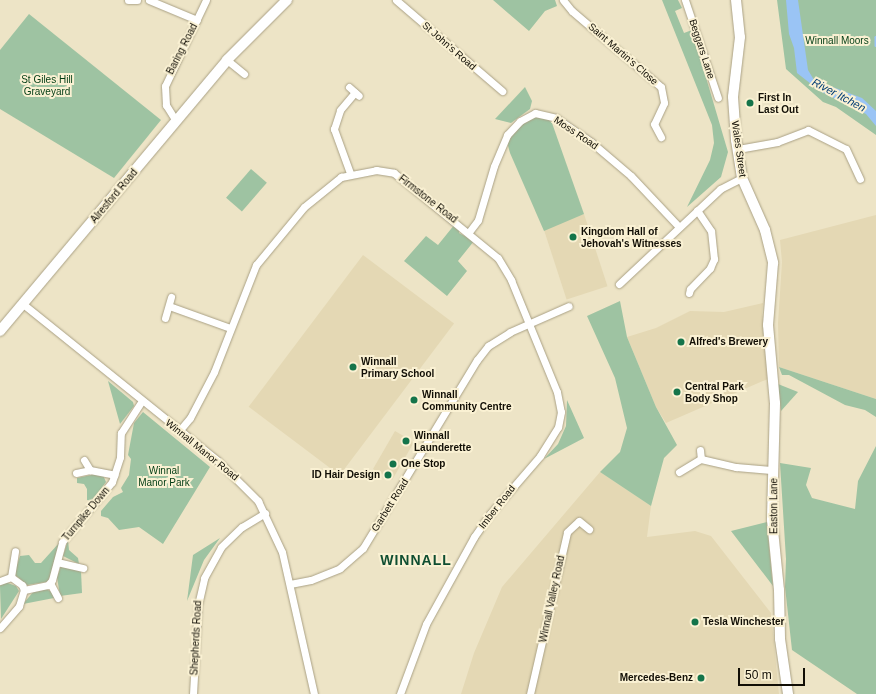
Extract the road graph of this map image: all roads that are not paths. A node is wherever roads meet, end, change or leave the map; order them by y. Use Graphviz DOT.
graph roads {
  1 [pos="128,0"];
  2 [pos="136,0"];
  3 [pos="149,0"];
  4 [pos="206,0"];
  5 [pos="287,0"];
  6 [pos="396,0"];
  7 [pos="563,0"];
  8 [pos="685,0"];
  9 [pos="736,0"];
  10 [pos="197,20"];
  11 [pos="226,60"];
  12 [pos="244,74"];
  13 [pos="502,91"];
  14 [pos="355,92"];
  15 [pos="718,98"];
  16 [pos="176,121"];
  17 [pos="661,137"];
  18 [pos="738,149"];
  19 [pos="350,174"];
  20 [pos="742,178"];
  21 [pos="860,178"];
  22 [pos="697,210"];
  23 [pos="679,227"];
  24 [pos="469,232"];
  25 [pos="619,284"];
  26 [pos="689,293"];
  27 [pos="172,297"];
  28 [pos="23,304"];
  29 [pos="169,306"];
  30 [pos="569,306"];
  31 [pos="769,317"];
  32 [pos="165,318"];
  33 [pos="529,323"];
  34 [pos="230,328"];
  35 [pos="0,331"];
  36 [pos="142,402"];
  37 [pos="179,431"];
  38 [pos="700,450"];
  39 [pos="701,459"];
  40 [pos="84,460"];
  41 [pos="90,470"];
  42 [pos="774,470"];
  43 [pos="679,472"];
  44 [pos="76,473"];
  45 [pos="115,475"];
  46 [pos="265,513"];
  47 [pos="590,529"];
  48 [pos="16,551"];
  49 [pos="57,562"];
  50 [pos="83,568"];
  51 [pos="11,577"];
  52 [pos="0,581"];
  53 [pos="50,583"];
  54 [pos="290,584"];
  55 [pos="24,590"];
  56 [pos="58,598"];
  57 [pos="0,628"];
  58 [pos="193,694"];
  59 [pos="314,694"];
  60 [pos="400,694"];
  61 [pos="530,694"];
  62 [pos="788,694"];
  1 -- 2 [label="street"];
  3 -- 10 [label="street"];
  4 -- 10 [label="street, Baring Road"];
  5 -- 11 [label="street, Alresford Road"];
  6 -- 13 [label="street, St John's Road"];
  7 -- 17 [label="street, Saint Martin's Close"];
  8 -- 15 [label="street, Beggars Lane"];
  9 -- 18 [label="street, Wales Street"];
  10 -- 16 [label="street, Baring Road"];
  11 -- 12 [label="street"];
  11 -- 16 [label="street, Alresford Road"];
  14 -- 19 [label="street"];
  16 -- 28 [label="street, Alresford Road"];
  18 -- 20 [label="street, Wales Street"];
  18 -- 21 [label="street"];
  19 -- 24 [label="street, Firmstone Road"];
  19 -- 34 [label="street, Firmstone Road"];
  20 -- 22 [label="street"];
  20 -- 31 [label="street, Wales Street"];
  22 -- 23 [label="street"];
  22 -- 26 [label="street"];
  23 -- 24 [label="street, Moss Road"];
  23 -- 25 [label="street"];
  24 -- 33 [label="street, Firmstone Road"];
  27 -- 29 [label="street"];
  28 -- 35 [label="street, Alresford Road"];
  28 -- 36 [label="street, Winnall Manor Road"];
  29 -- 32 [label="street"];
  29 -- 34 [label="street"];
  30 -- 33 [label="street, Garbett Road"];
  31 -- 42 [label="street, Easton Lane"];
  33 -- 54 [label="street, Garbett Road"];
  33 -- 60 [label="street, Imber Road"];
  34 -- 37 [label="street, Firmstone Road"];
  36 -- 37 [label="street, Winnall Manor Road"];
  36 -- 45 [label="street, Turnpike Down"];
  37 -- 46 [label="street, Winnall Manor Road"];
  38 -- 39 [label="street"];
  39 -- 42 [label="street"];
  39 -- 43 [label="street"];
  40 -- 41 [label="street"];
  41 -- 44 [label="street"];
  41 -- 45 [label="street"];
  42 -- 62 [label="street, Easton Lane"];
  45 -- 49 [label="street, Turnpike Down"];
  46 -- 54 [label="street, Winnall Manor Road"];
  46 -- 58 [label="street, Shepherds Road"];
  47 -- 61 [label="street, Winnall Valley Road"];
  48 -- 51 [label="street"];
  49 -- 50 [label="street"];
  49 -- 53 [label="street, Turnpike Down"];
  51 -- 52 [label="street"];
  51 -- 55 [label="street"];
  53 -- 55 [label="street"];
  53 -- 56 [label="street"];
  54 -- 59 [label="street, Winnall Manor Road"];
  55 -- 57 [label="street"];
}
